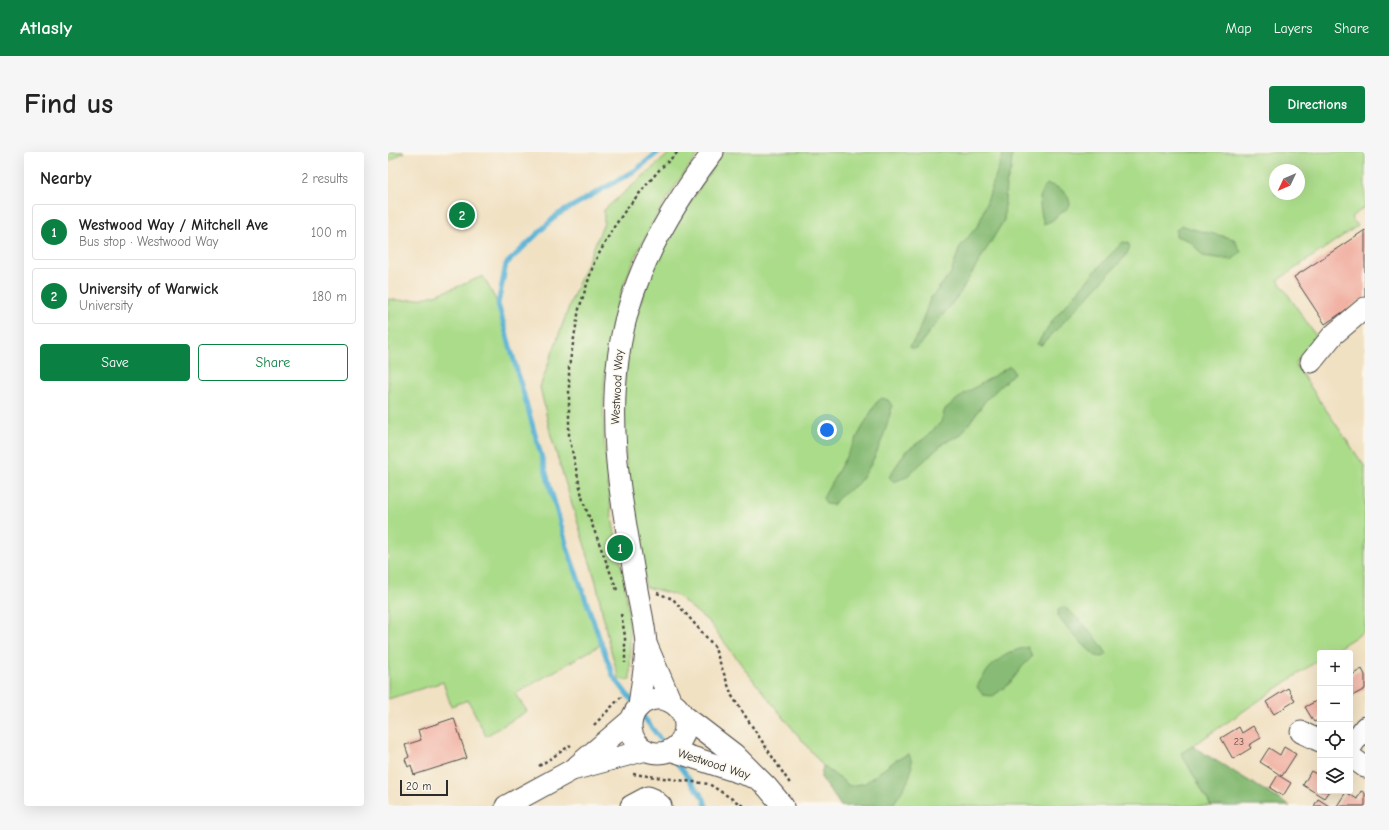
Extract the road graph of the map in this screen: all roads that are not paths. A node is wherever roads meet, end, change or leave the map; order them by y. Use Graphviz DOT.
graph roads {
  1 [pos="713,152"];
  2 [pos="1365,308"];
  3 [pos="1311,362"];
  4 [pos="646,643"];
  5 [pos="677,708"];
  6 [pos="636,713"];
  7 [pos="1365,727"];
  8 [pos="1301,732"];
  9 [pos="1317,740"];
  10 [pos="1353,744"];
  11 [pos="646,750"];
  12 [pos="670,750"];
  13 [pos="1353,758"];
  14 [pos="1365,767"];
  15 [pos="572,770"];
  16 [pos="759,779"];
  17 [pos="788,797"];
  18 [pos="506,806"];
  19 [pos="630,806"];
  20 [pos="661,806"];
  1 -- 4 [label="street, Westwood Way"];
  2 -- 3 [label="street"];
  4 -- 5 [label="street, Westwood Way"];
  4 -- 6 [label="street, Westwood Way"];
  5 -- 6 [label="street"];
  5 -- 12 [label="street"];
  5 -- 16 [label="street, Westwood Way"];
  6 -- 11 [label="street"];
  6 -- 15 [label="street"];
  7 -- 10 [label="street"];
  8 -- 9 [label="street"];
  11 -- 12 [label="street"];
  11 -- 15 [label="street"];
  12 -- 16 [label="street, Westwood Way"];
  13 -- 14 [label="street"];
  15 -- 18 [label="street"];
  16 -- 17 [label="street, Westwood Way"];
  19 -- 20 [label="street"];
}
